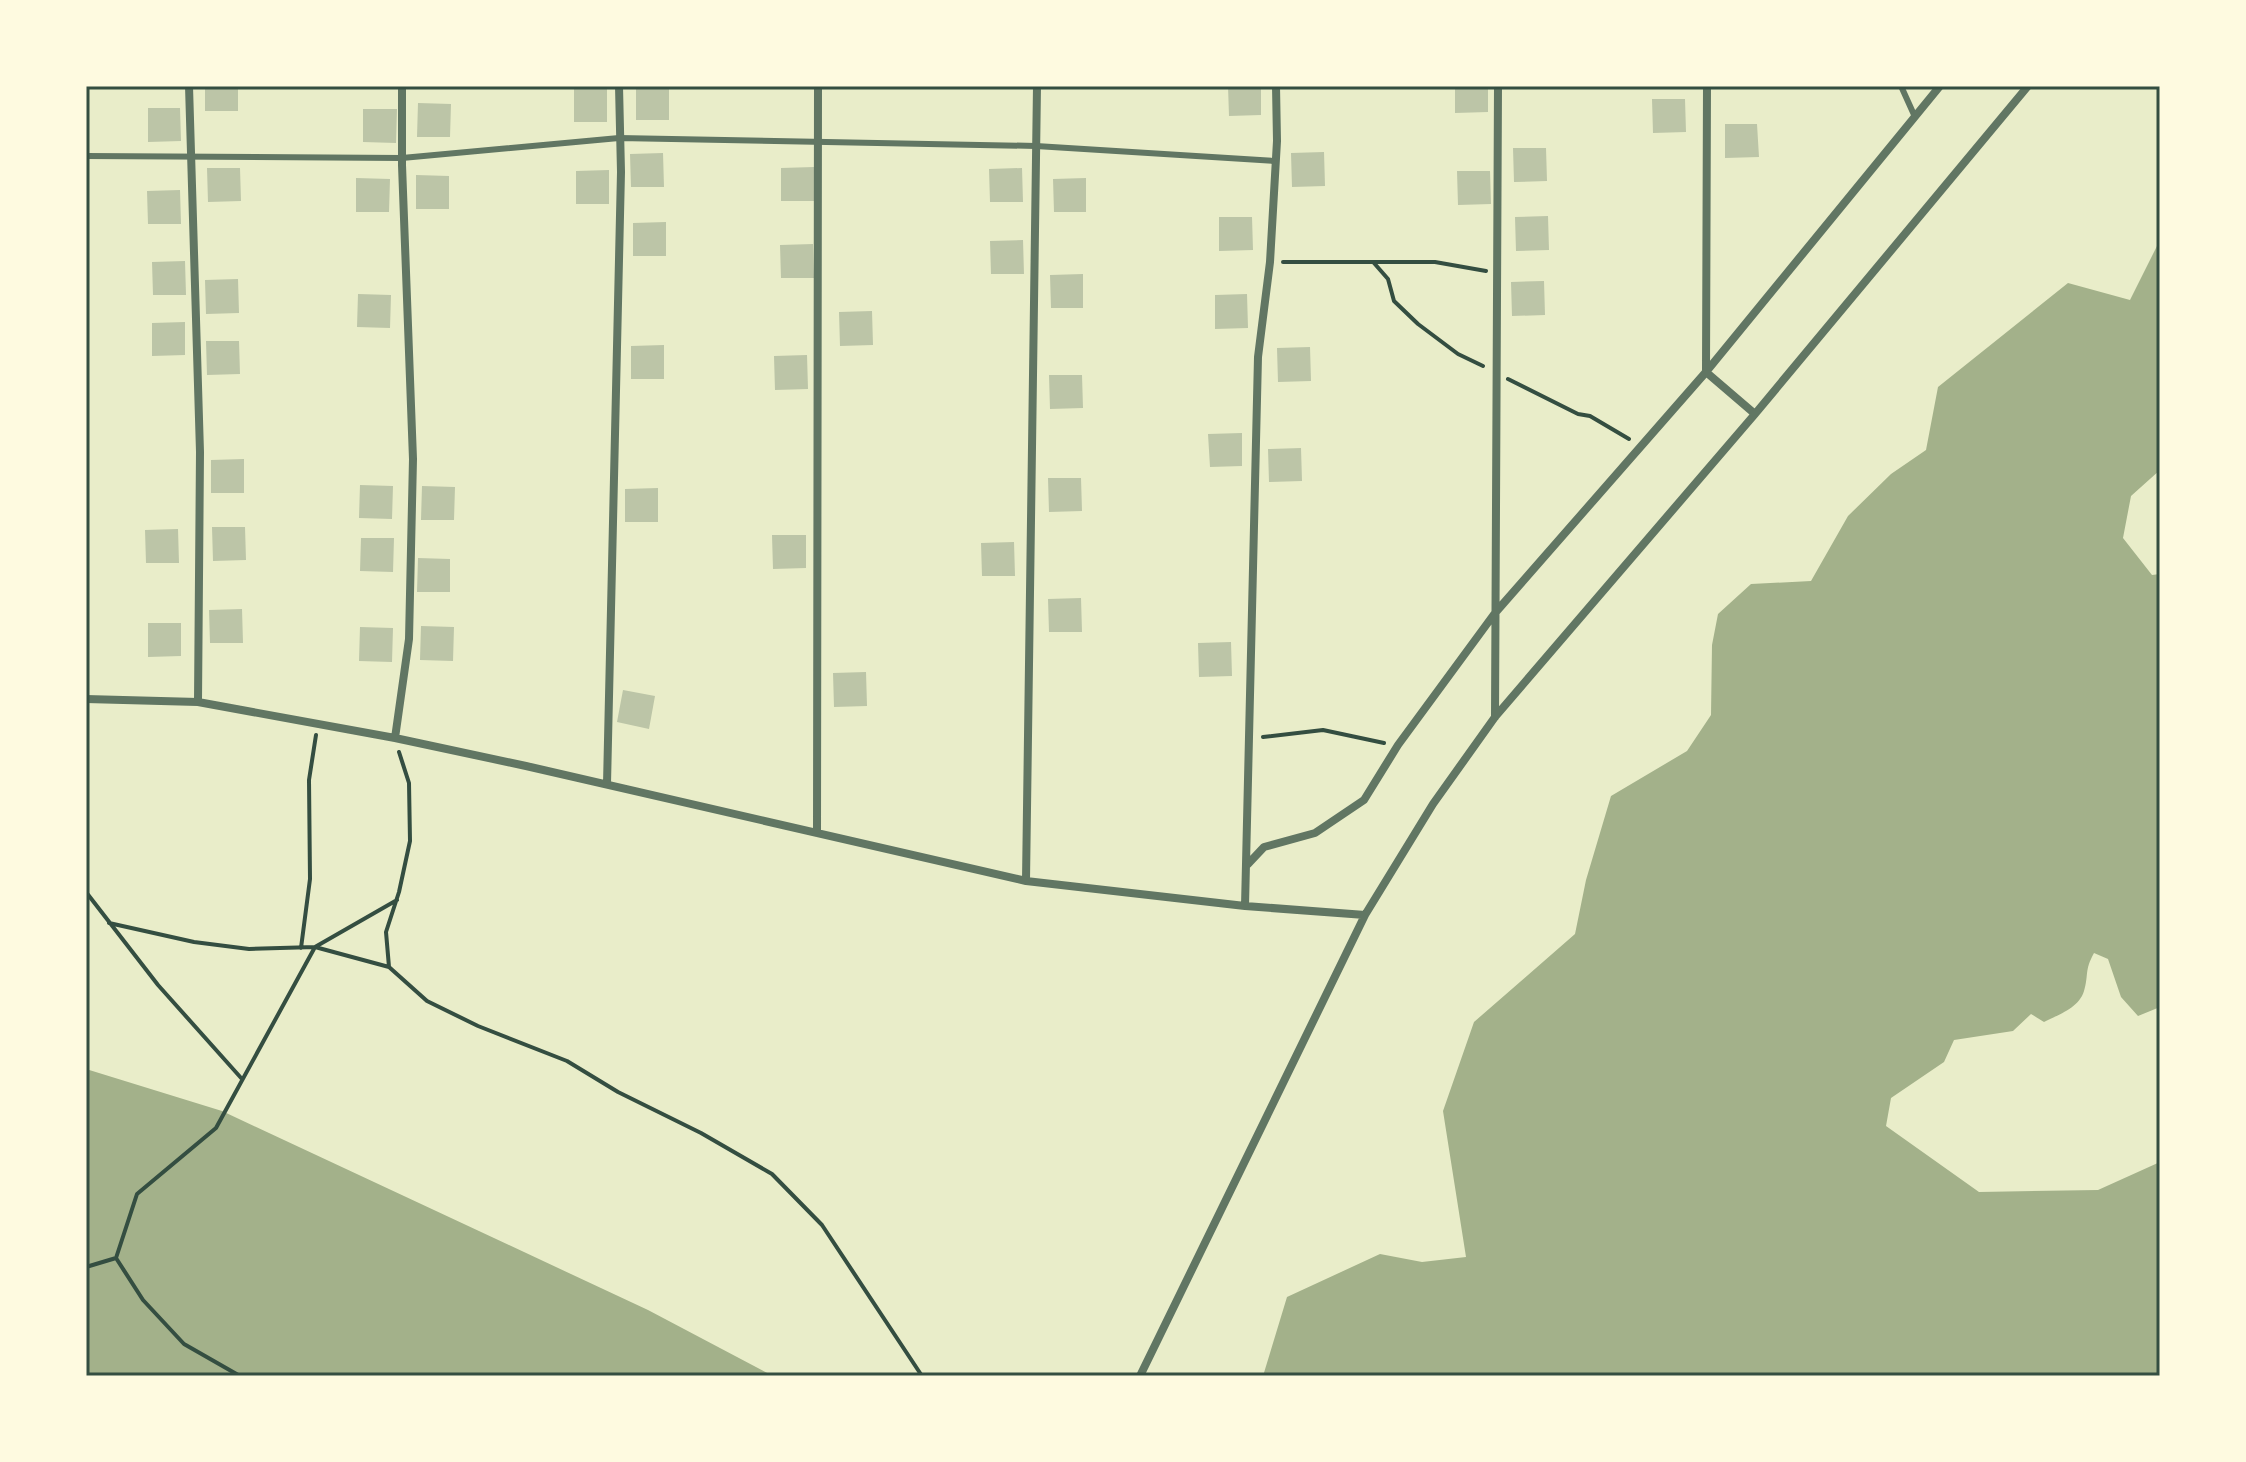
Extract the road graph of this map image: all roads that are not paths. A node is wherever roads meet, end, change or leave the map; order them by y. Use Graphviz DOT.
graph roads {
  1 [pos="189,86"];
  2 [pos="402,86"];
  3 [pos="619,86"];
  4 [pos="818,86"];
  5 [pos="1037,86"];
  6 [pos="1276,86"];
  7 [pos="1498,86"];
  8 [pos="1707,86"];
  9 [pos="1901,86"];
  10 [pos="1940,86"];
  11 [pos="2028,86"];
  12 [pos="1915,117"];
  13 [pos="619,138"];
  14 [pos="817,142"];
  15 [pos="1036,146"];
  16 [pos="86,156"];
  17 [pos="402,158"];
  18 [pos="190,159"];
  19 [pos="1275,161"];
  20 [pos="1706,372"];
  21 [pos="1755,414"];
  22 [pos="1495,613"];
  23 [pos="86,699"];
  24 [pos="198,702"];
  25 [pos="1495,717"];
  26 [pos="395,738"];
  27 [pos="607,784"];
  28 [pos="817,833"];
  29 [pos="1248,864"];
  30 [pos="1026,881"];
  31 [pos="1245,906"];
  32 [pos="1365,915"];
  33 [pos="1140,1376"];
  1 -- 18 [label="street"];
  2 -- 17 [label="street"];
  3 -- 13 [label="street"];
  4 -- 14 [label="street"];
  5 -- 15 [label="street"];
  6 -- 19 [label="street"];
  7 -- 22 [label="street"];
  8 -- 20 [label="street"];
  9 -- 12 [label="lane"];
  10 -- 12 [label="street"];
  11 -- 21 [label="street"];
  12 -- 20 [label="street"];
  13 -- 14 [label="lane"];
  13 -- 17 [label="lane"];
  13 -- 27 [label="street"];
  14 -- 15 [label="lane"];
  14 -- 28 [label="street"];
  15 -- 19 [label="lane"];
  15 -- 30 [label="street"];
  16 -- 18 [label="lane"];
  17 -- 18 [label="lane"];
  17 -- 26 [label="street"];
  18 -- 24 [label="street"];
  19 -- 29 [label="street"];
  20 -- 21 [label="street"];
  20 -- 22 [label="street"];
  21 -- 25 [label="street"];
  22 -- 25 [label="street"];
  22 -- 29 [label="street"];
  23 -- 24 [label="street"];
  24 -- 26 [label="street"];
  25 -- 32 [label="street"];
  26 -- 27 [label="street"];
  27 -- 28 [label="street"];
  28 -- 30 [label="street"];
  29 -- 31 [label="street"];
  30 -- 31 [label="street"];
  31 -- 32 [label="street"];
  32 -- 33 [label="street"];
}
